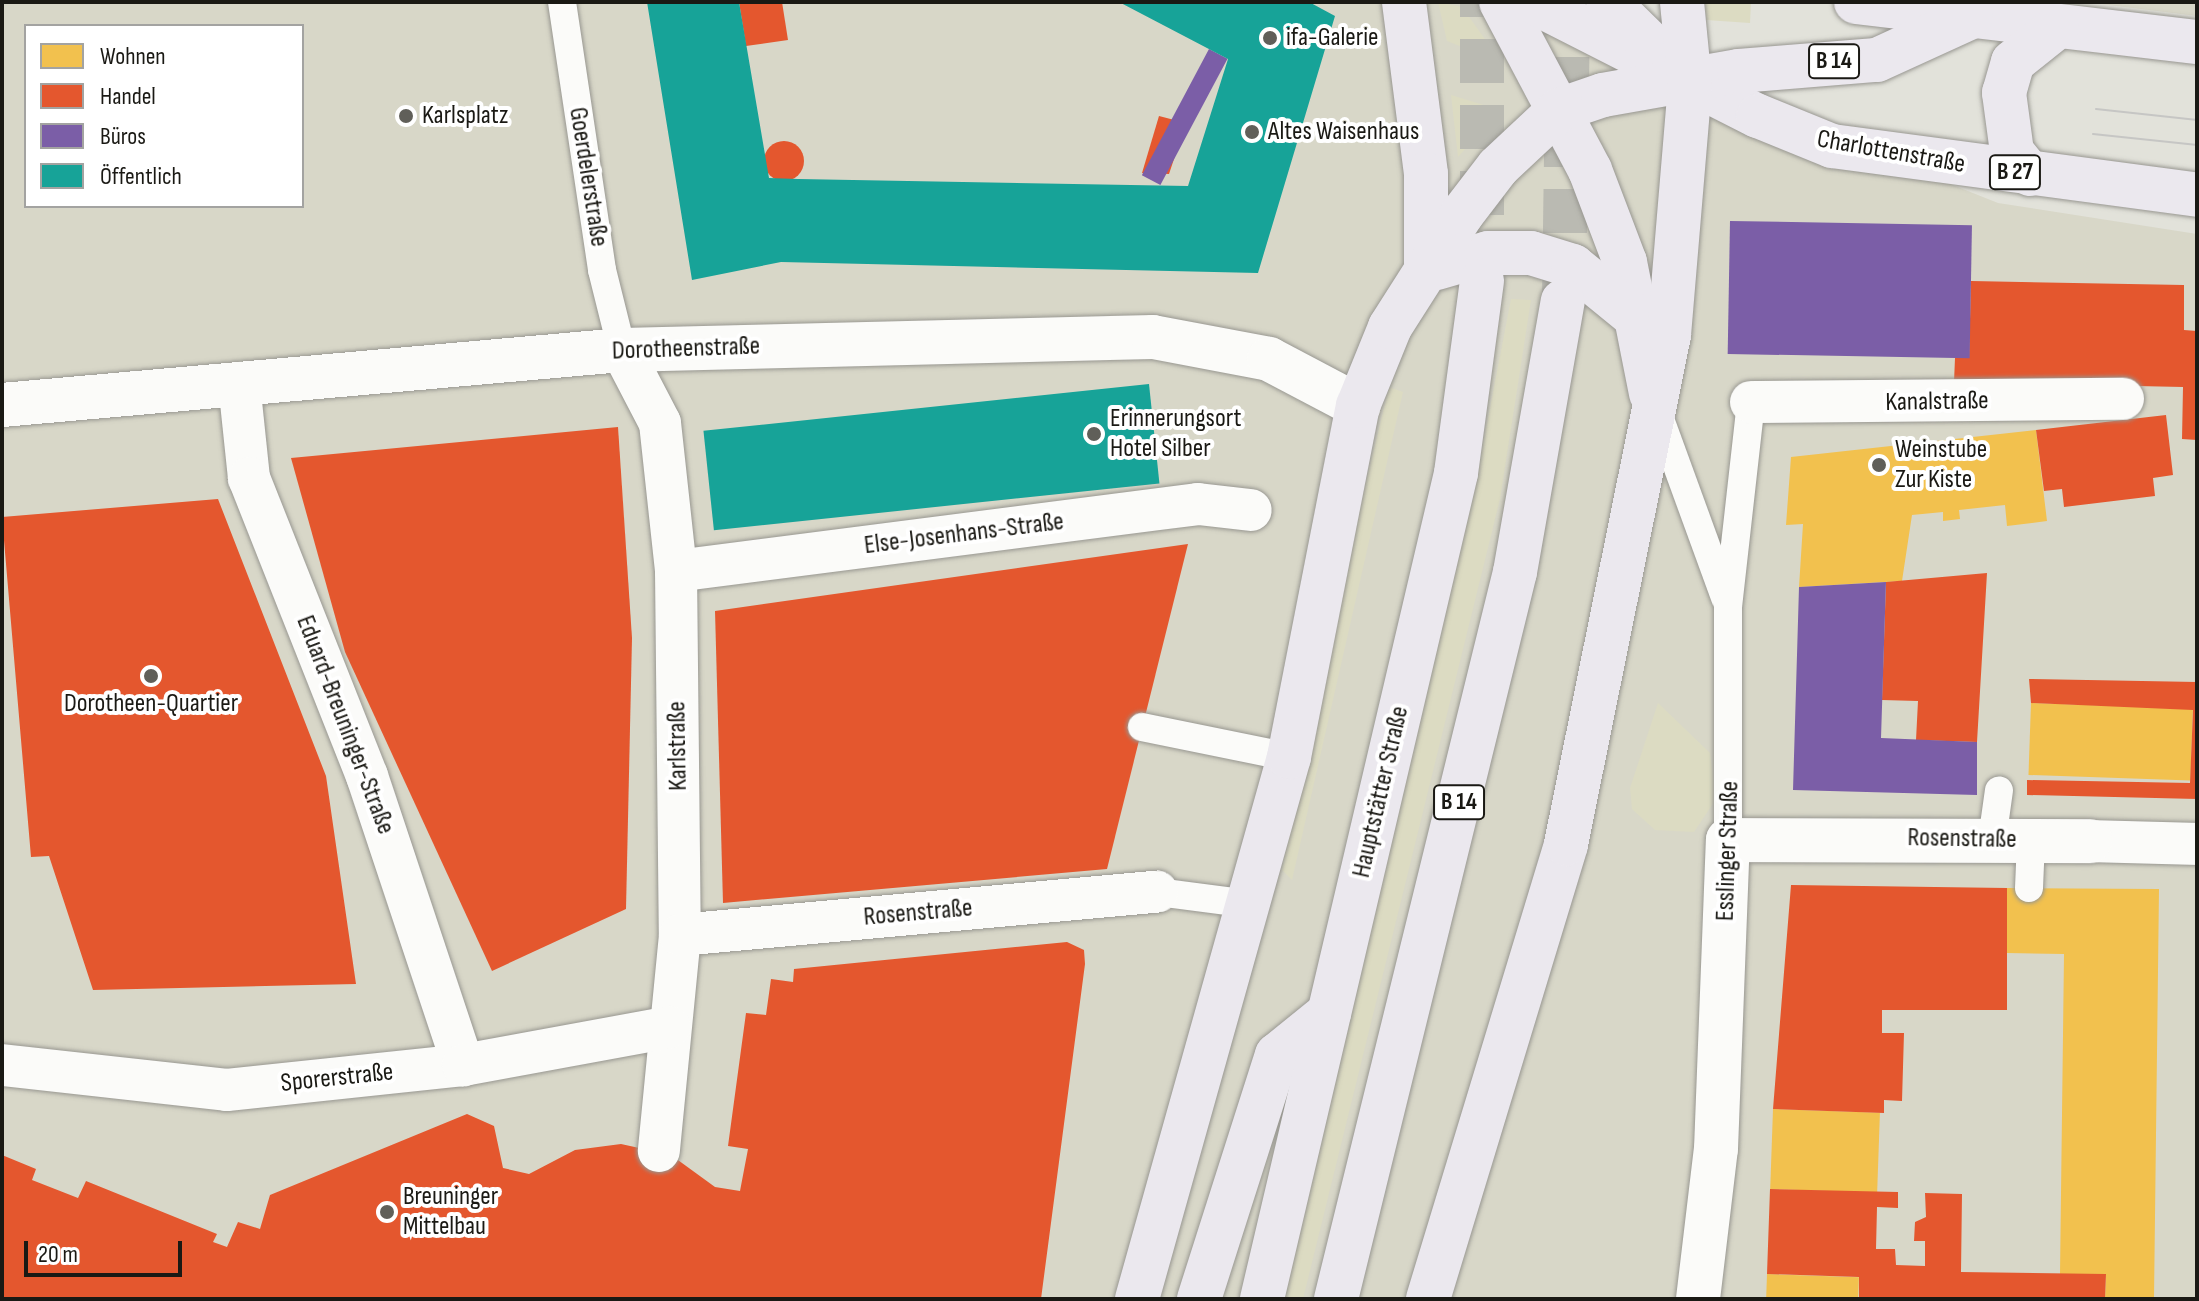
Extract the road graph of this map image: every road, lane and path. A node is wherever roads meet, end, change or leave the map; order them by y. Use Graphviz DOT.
graph roads {
  1 [pos="562,2"];
  2 [pos="1404,2"];
  3 [pos="1501,2"];
  4 [pos="1533,2"];
  5 [pos="1608,2"];
  6 [pos="1682,2"];
  7 [pos="1856,2"];
  8 [pos="1971,17"];
  9 [pos="2057,27"];
  10 [pos="2197,42"];
  11 [pos="1690,84"];
  12 [pos="1559,110"];
  13 [pos="2030,174"];
  14 [pos="2197,195"];
  15 [pos="1426,271"];
  16 [pos="1482,281"];
  17 [pos="1563,301"];
  18 [pos="1633,315"];
  19 [pos="622,350"];
  20 [pos="239,383"];
  21 [pos="1651,395"];
  22 [pos="2123,399"];
  23 [pos="1751,402"];
  24 [pos="2,405"];
  25 [pos="1358,406"];
  26 [pos="1251,510"];
  27 [pos="676,571"];
  28 [pos="1728,607"];
  29 [pos="1142,727"];
  30 [pos="1289,757"];
  31 [pos="1999,790"];
  32 [pos="1728,840"];
  33 [pos="2011,841"];
  34 [pos="2090,841"];
  35 [pos="2197,844"];
  36 [pos="2029,888"];
  37 [pos="1157,892"];
  38 [pos="1250,904"];
  39 [pos="680,935"];
  40 [pos="1329,1013"];
  41 [pos="670,1027"];
  42 [pos="2,1065"];
  43 [pos="463,1065"];
  44 [pos="659,1151"];
  45 [pos="1137,1299"];
  46 [pos="1199,1299"];
  47 [pos="1262,1299"];
  48 [pos="1336,1299"];
  49 [pos="1428,1299"];
  50 [pos="1698,1299"];
  1 -- 19 [label="lane, Goerdelerstraße"];
  2 -- 15 [label="main road"];
  3 -- 12 [label="main road"];
  4 -- 11 [label="main road, B 27"];
  5 -- 11 [label="main road, B 27"];
  6 -- 11 [label="main road"];
  7 -- 8 [label="main road"];
  8 -- 9 [label="main road"];
  8 -- 11 [label="main road, B 14"];
  9 -- 10 [label="main road"];
  9 -- 13 [label="main road, B 27"];
  11 -- 12 [label="main road, B 14"];
  11 -- 13 [label="main road, Charlottenstraße / B 27"];
  11 -- 21 [label="main road"];
  12 -- 15 [label="main road, B 14"];
  12 -- 18 [label="main road"];
  13 -- 14 [label="main road, Charlottenstraße / B 27"];
  15 -- 18 [label="main road"];
  15 -- 25 [label="main road, B 14"];
  16 -- 40 [label="main road, Hauptstätter Straße"];
  17 -- 48 [label="main road, B 14"];
  18 -- 21 [label="main road"];
  19 -- 20 [label="street, Dorotheenstraße"];
  19 -- 25 [label="street, Dorotheenstraße"];
  19 -- 27 [label="street, Karlstraße"];
  20 -- 24 [label="street, Dorotheenstraße"];
  20 -- 43 [label="street, Eduard-Breuninger-Straße"];
  21 -- 28 [label="lane"];
  21 -- 49 [label="main road"];
  22 -- 23 [label="street, Kanalstraße"];
  23 -- 28 [label="lane, Esslinger Straße"];
  25 -- 30 [label="main road, B 14"];
  26 -- 27 [label="street, Else-Josenhans-Straße"];
  27 -- 39 [label="street, Karlstraße"];
  28 -- 32 [label="lane, Esslinger Straße"];
  29 -- 30 [label="lane"];
  30 -- 38 [label="main road, B 14"];
  31 -- 33 [label="lane"];
  32 -- 33 [label="street, Rosenstraße"];
  32 -- 50 [label="street, Esslinger Straße"];
  33 -- 34 [label="street, Rosenstraße"];
  33 -- 36 [label="lane"];
  34 -- 35 [label="street, Rosenstraße"];
  37 -- 38 [label="lane"];
  37 -- 39 [label="street, Rosenstraße"];
  38 -- 45 [label="main road, B 14"];
  39 -- 41 [label="street, Karlstraße"];
  40 -- 46 [label="main road"];
  40 -- 47 [label="main road, Hauptstätter Straße"];
  41 -- 43 [label="street, Sporerstraße"];
  41 -- 44 [label="street, Karlstraße"];
  42 -- 43 [label="street, Sporerstraße"];
}
